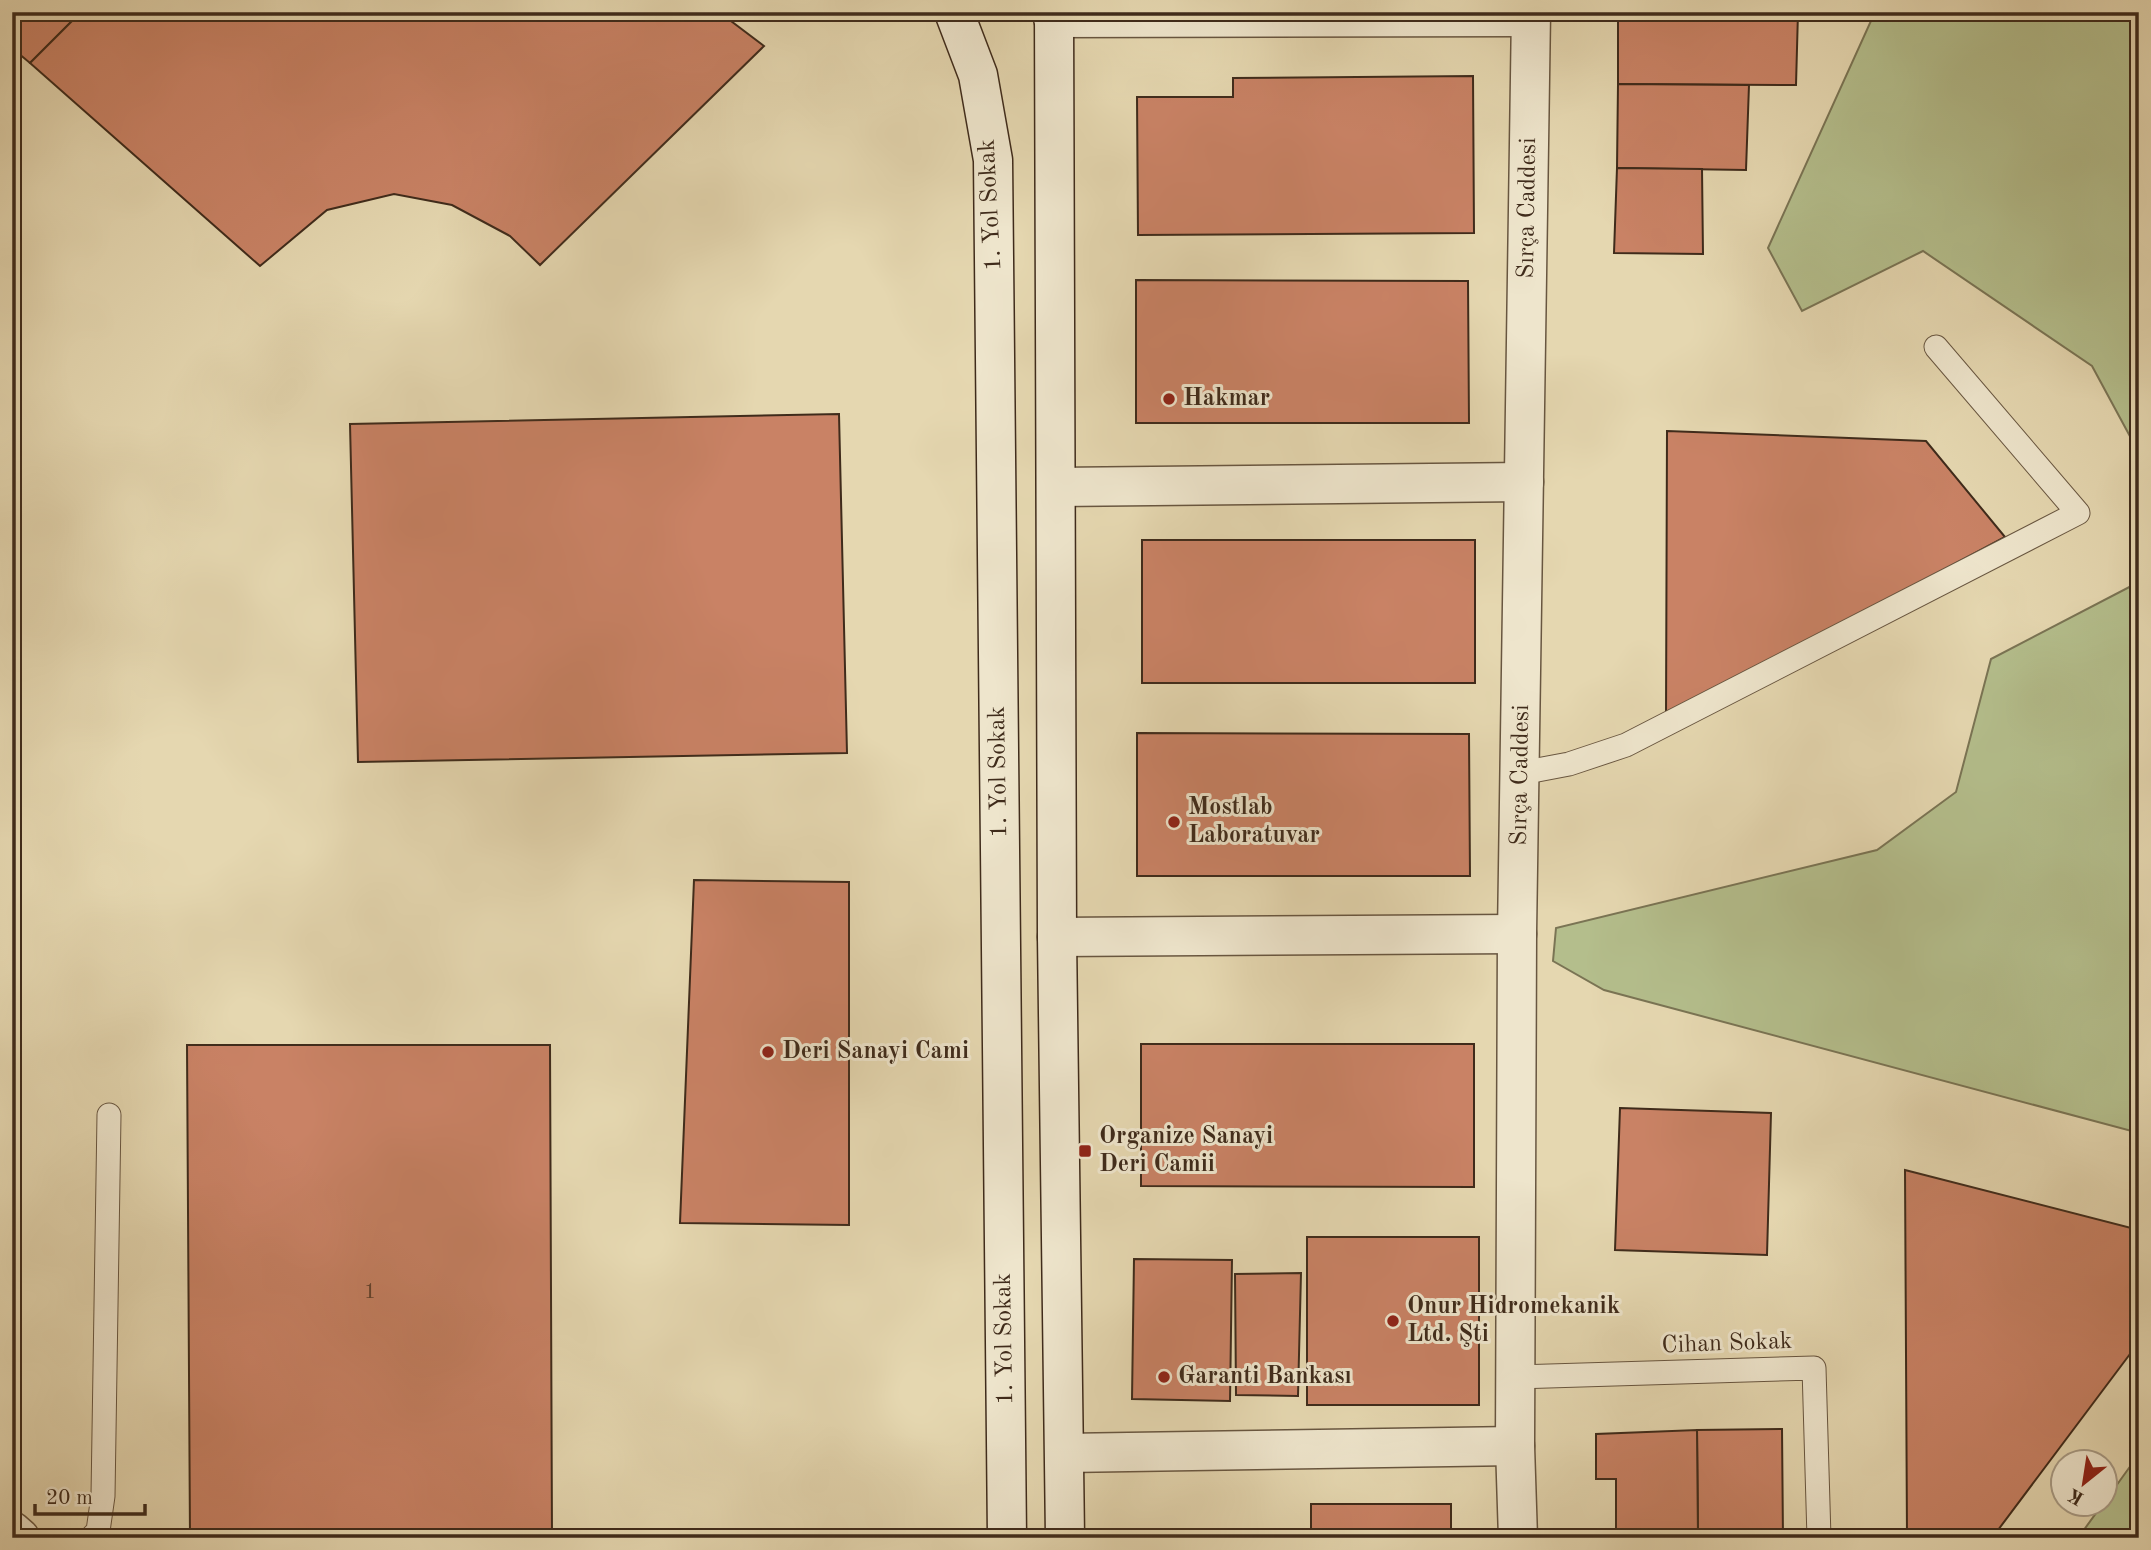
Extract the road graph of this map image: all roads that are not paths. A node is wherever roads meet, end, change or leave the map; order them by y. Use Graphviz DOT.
graph roads {
  1 [pos="954,12"];
  2 [pos="1531,14"];
  3 [pos="1054,15"];
  4 [pos="1936,347"];
  5 [pos="1524,482"];
  6 [pos="1056,487"];
  7 [pos="1521,773"];
  8 [pos="1517,934"];
  9 [pos="1057,937"];
  10 [pos="109,1115"];
  11 [pos="1515,1377"];
  12 [pos="1514,1446"];
  13 [pos="1065,1453"];
  14 [pos="12,1531"];
  15 [pos="20,1538"];
  16 [pos="91,1538"];
  17 [pos="1007,1538"];
  18 [pos="1065,1538"];
  19 [pos="1518,1538"];
  20 [pos="1819,1538"];
  1 -- 17 [label="street, 1. Yol Sokak"];
  2 -- 3 [label="street"];
  2 -- 5 [label="street, Sırça Caddesi"];
  3 -- 6 [label="street"];
  4 -- 7 [label="lane"];
  5 -- 6 [label="street"];
  5 -- 7 [label="street, Sırça Caddesi"];
  6 -- 9 [label="street"];
  7 -- 8 [label="street, Sırça Caddesi"];
  8 -- 9 [label="street"];
  8 -- 11 [label="street, Sırça Caddesi"];
  9 -- 13 [label="street"];
  10 -- 16 [label="lane"];
  11 -- 12 [label="street, Sırça Caddesi"];
  11 -- 20 [label="lane, Cihan Sokak"];
  12 -- 13 [label="street"];
  12 -- 19 [label="street, Sırça Caddesi"];
  13 -- 18 [label="street"];
  14 -- 15 [label="street"];
}
